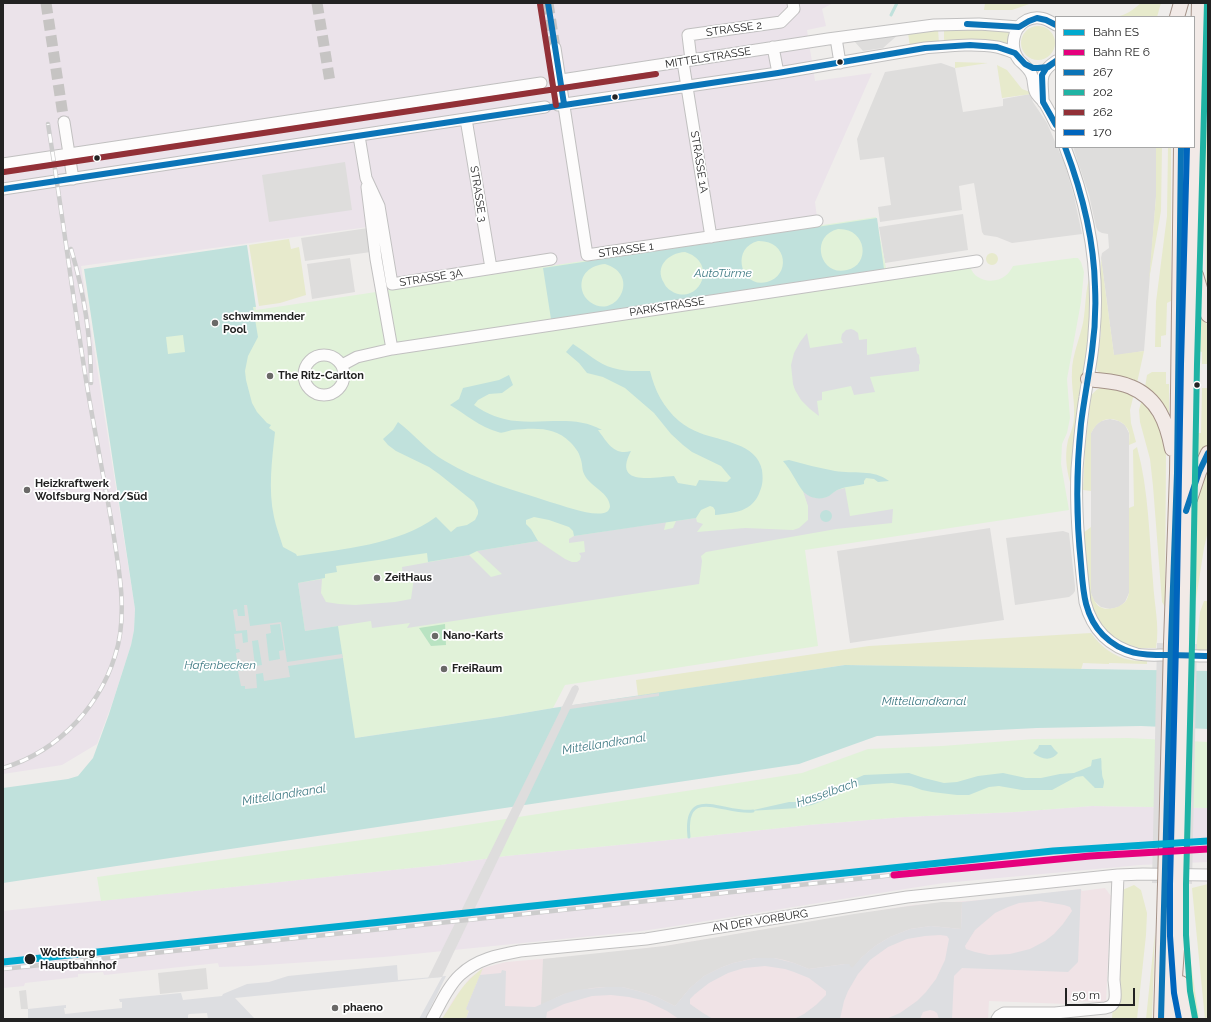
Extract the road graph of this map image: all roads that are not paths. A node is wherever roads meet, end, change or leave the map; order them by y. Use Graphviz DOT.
graph roads {
  1 [pos="793,3"];
  2 [pos="1182,3"];
  3 [pos="1199,3"];
  4 [pos="1177,16"];
  5 [pos="1183,16"];
  6 [pos="1055,24"];
  7 [pos="1019,27"];
  8 [pos="836,38"];
  9 [pos="555,48"];
  10 [pos="773,48"];
  11 [pos="1015,53"];
  12 [pos="687,61"];
  13 [pos="840,63"];
  14 [pos="1052,64"];
  15 [pos="1025,65"];
  16 [pos="778,73"];
  17 [pos="557,81"];
  18 [pos="541,83"];
  19 [pos="686,86"];
  20 [pos="1043,102"];
  21 [pos="561,105"];
  22 [pos="545,107"];
  23 [pos="466,119"];
  24 [pos="64,122"];
  25 [pos="1055,123"];
  26 [pos="359,136"];
  27 [pos="1065,148"];
  28 [pos="1181,148"];
  29 [pos="69,154"];
  30 [pos="3,164"];
  31 [pos="366,178"];
  32 [pos="73,179"];
  33 [pos="3,189"];
  34 [pos="817,221"];
  35 [pos="711,237"];
  36 [pos="551,259"];
  37 [pos="977,261"];
  38 [pos="1192,261"];
  39 [pos="491,268"];
  40 [pos="1208,316"];
  41 [pos="392,349"];
  42 [pos="342,365"];
  43 [pos="1088,380"];
  44 [pos="1208,453"];
  45 [pos="1177,473"];
  46 [pos="1186,512"];
  47 [pos="1178,643"];
  48 [pos="1208,656"];
  49 [pos="1118,875"];
  50 [pos="1208,875"];
  51 [pos="1171,884"];
  52 [pos="1178,935"];
  53 [pos="432,1019"];
  54 [pos="997,1019"];
  55 [pos="1161,1019"];
  56 [pos="1172,1019"];
  57 [pos="1187,1019"];
  1 -- 12 [label="street, STRASSE 2"];
  2 -- 4 [label="main road"];
  2 -- 5 [label="main road"];
  3 -- 38 [label="main road"];
  6 -- 7 [label="street"];
  7 -- 8 [label="street, MITTELSTRASSE"];
  7 -- 11 [label="street"];
  8 -- 10 [label="street, MITTELSTRASSE"];
  8 -- 13 [label="street"];
  9 -- 17 [label="street"];
  10 -- 12 [label="street, MITTELSTRASSE"];
  10 -- 16 [label="street"];
  11 -- 13 [label="street"];
  11 -- 15 [label="street"];
  12 -- 17 [label="street, MITTELSTRASSE"];
  12 -- 19 [label="street, STRASSE 1A"];
  13 -- 16 [label="street"];
  14 -- 15 [label="street"];
  14 -- 20 [label="street"];
  15 -- 20 [label="street"];
  16 -- 19 [label="street"];
  17 -- 21 [label="street"];
  18 -- 29 [label="street"];
  19 -- 21 [label="street"];
  19 -- 35 [label="street, STRASSE 1A"];
  20 -- 25 [label="street"];
  21 -- 35 [label="street, STRASSE 1"];
  22 -- 23 [label="street"];
  23 -- 26 [label="street"];
  23 -- 39 [label="street, STRASSE 3"];
  24 -- 29 [label="street"];
  26 -- 31 [label="street, STRASSE 3A"];
  26 -- 32 [label="street"];
  27 -- 43 [label="street"];
  28 -- 45 [label="main road"];
  29 -- 30 [label="street"];
  29 -- 32 [label="street"];
  31 -- 39 [label="street, STRASSE 3A"];
  31 -- 41 [label="street"];
  32 -- 33 [label="street"];
  34 -- 35 [label="street, STRASSE 1"];
  36 -- 39 [label="street, STRASSE 3A"];
  37 -- 41 [label="street, PARKSTRASSE"];
  38 -- 40 [label="main road"];
  38 -- 46 [label="main road"];
  41 -- 42 [label="street, PARKSTRASSE"];
  43 -- 45 [label="main road"];
  43 -- 48 [label="street"];
  44 -- 46 [label="main road"];
  45 -- 47 [label="main road"];
  46 -- 47 [label="main road"];
  47 -- 51 [label="main road, bridge"];
  49 -- 50 [label="street, AN DER VORBURG"];
  49 -- 53 [label="street, AN DER VORBURG"];
  49 -- 54 [label="street"];
  51 -- 52 [label="main road"];
  51 -- 55 [label="main road"];
  52 -- 56 [label="main road"];
  52 -- 57 [label="main road"];
}
